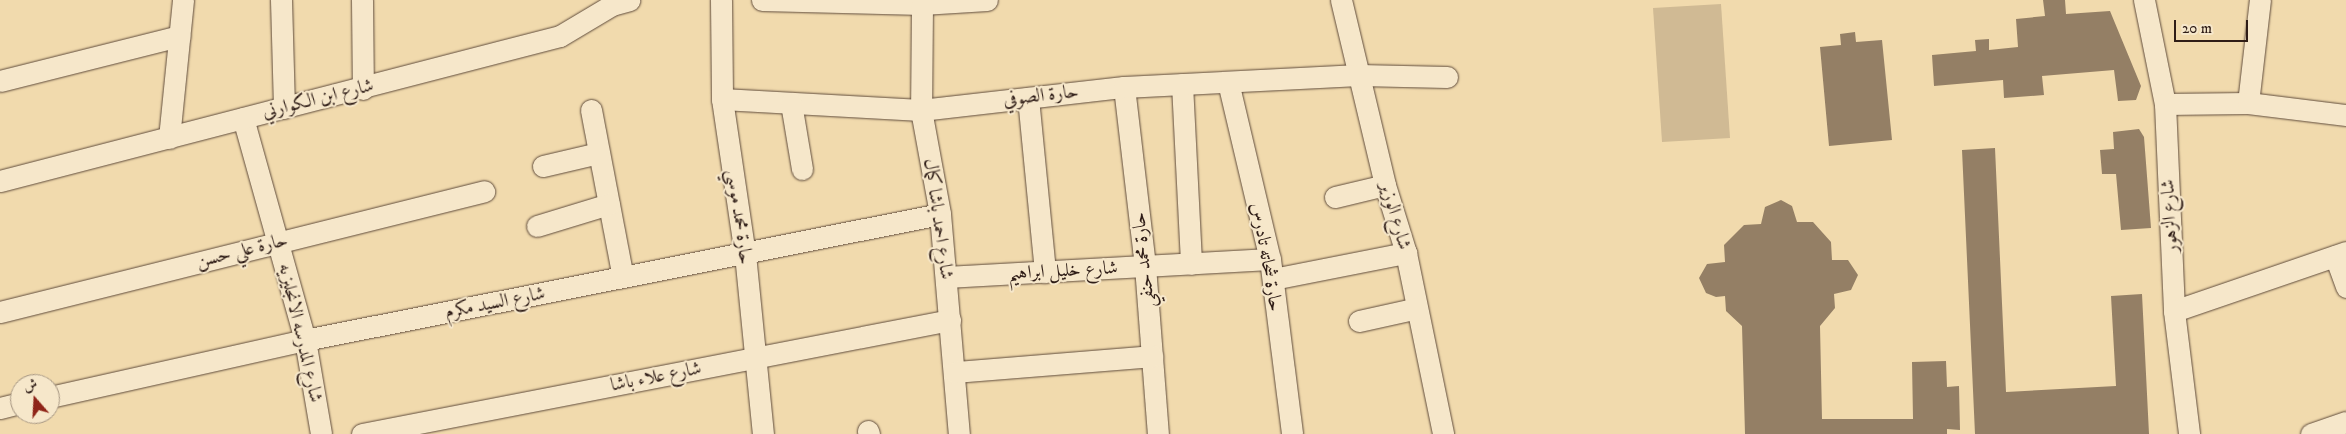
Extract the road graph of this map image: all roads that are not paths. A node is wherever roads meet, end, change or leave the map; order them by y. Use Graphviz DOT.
graph roads {
  1 [pos="183,0"];
  2 [pos="281,0"];
  3 [pos="362,0"];
  4 [pos="721,0"];
  5 [pos="762,0"];
  6 [pos="987,0"];
  7 [pos="1341,0"];
  8 [pos="2144,0"];
  9 [pos="2260,0"];
  10 [pos="617,2"];
  11 [pos="922,4"];
  12 [pos="179,36"];
  13 [pos="1359,75"];
  14 [pos="1447,77"];
  15 [pos="0,81"];
  16 [pos="1228,82"];
  17 [pos="1182,84"];
  18 [pos="1124,87"];
  19 [pos="364,89"];
  20 [pos="1028,98"];
  21 [pos="722,100"];
  22 [pos="792,103"];
  23 [pos="2248,103"];
  24 [pos="2165,104"];
  25 [pos="284,108"];
  26 [pos="590,110"];
  27 [pos="921,110"];
  28 [pos="2346,115"];
  29 [pos="243,118"];
  30 [pos="169,138"];
  31 [pos="598,153"];
  32 [pos="543,166"];
  33 [pos="802,169"];
  34 [pos="0,181"];
  35 [pos="1385,185"];
  36 [pos="484,191"];
  37 [pos="1335,197"];
  38 [pos="609,204"];
  39 [pos="940,214"];
  40 [pos="538,226"];
  41 [pos="278,241"];
  42 [pos="745,254"];
  43 [pos="1406,254"];
  44 [pos="2340,254"];
  45 [pos="1191,264"];
  46 [pos="1145,266"];
  47 [pos="1272,269"];
  48 [pos="1045,272"];
  49 [pos="946,277"];
  50 [pos="623,278"];
  51 [pos="2346,288"];
  52 [pos="1417,308"];
  53 [pos="2174,311"];
  54 [pos="0,312"];
  55 [pos="950,320"];
  56 [pos="1359,321"];
  57 [pos="305,340"];
  58 [pos="1152,356"];
  59 [pos="758,357"];
  60 [pos="955,372"];
  61 [pos="60,394"];
  62 [pos="2346,422"];
  63 [pos="1439,433"];
  64 [pos="321,434"];
  65 [pos="362,434"];
  66 [pos="763,434"];
  67 [pos="959,434"];
  68 [pos="1158,434"];
  69 [pos="1292,434"];
  70 [pos="2189,434"];
  71 [pos="2312,434"];
  1 -- 12 [label="street"];
  2 -- 25 [label="street"];
  3 -- 19 [label="street"];
  4 -- 21 [label="street, حارة محمد موسي"];
  5 -- 11 [label="street"];
  6 -- 11 [label="street"];
  7 -- 13 [label="street, شارع الوزير"];
  8 -- 24 [label="street, شارع الزهور"];
  9 -- 23 [label="street"];
  10 -- 19 [label="street, شارع ابن الكوارني"];
  11 -- 27 [label="street, شارع احمد باشا كمال"];
  12 -- 15 [label="street"];
  12 -- 30 [label="street"];
  13 -- 14 [label="street, حارة الصوفي"];
  13 -- 16 [label="street, حارة الصوفي"];
  13 -- 35 [label="street, شارع الوزير"];
  16 -- 17 [label="street, حارة الصوفي"];
  16 -- 47 [label="street, حارة شحاته تادرس"];
  17 -- 18 [label="street, حارة الصوفي"];
  17 -- 45 [label="street"];
  18 -- 20 [label="street, حارة الصوفي"];
  18 -- 46 [label="street, حارة محمد حنفي"];
  19 -- 25 [label="street, شارع ابن الكوارني"];
  20 -- 27 [label="street, حارة الصوفي"];
  20 -- 48 [label="street"];
  21 -- 22 [label="street, حارة الصوفي"];
  21 -- 42 [label="street, حارة محمد موسي"];
  22 -- 27 [label="street, حارة الصوفي"];
  22 -- 33 [label="street"];
  23 -- 24 [label="street"];
  23 -- 28 [label="street"];
  24 -- 53 [label="street, شارع الزهور"];
  25 -- 29 [label="street, شارع ابن الكوارني"];
  26 -- 31 [label="street"];
  27 -- 39 [label="street, شارع احمد باشا كمال"];
  29 -- 30 [label="street, شارع ابن الكوارني"];
  29 -- 41 [label="street, شارع المدرسه الانجليزيه"];
  30 -- 34 [label="street, شارع ابن الكوارني"];
  31 -- 32 [label="street"];
  31 -- 38 [label="street"];
  35 -- 37 [label="street"];
  35 -- 43 [label="street, شارع الوزير"];
  36 -- 41 [label="street, حارة علي حسن"];
  38 -- 40 [label="street"];
  38 -- 50 [label="street"];
  39 -- 42 [label="street, شارع السيد مكرم"];
  39 -- 49 [label="street, شارع احمد باشا كمال"];
  41 -- 54 [label="street, حارة علي حسن"];
  41 -- 57 [label="street, شارع المدرسه الانجليزيه"];
  42 -- 50 [label="street, شارع السيد مكرم"];
  42 -- 59 [label="street, حارة محمد موسي"];
  43 -- 47 [label="street, شارع خليل ابراهيم"];
  43 -- 52 [label="street, شارع الوزير"];
  44 -- 51 [label="street"];
  44 -- 53 [label="street"];
  45 -- 46 [label="street, شارع خليل ابراهيم"];
  45 -- 47 [label="street, شارع خليل ابراهيم"];
  46 -- 48 [label="street, شارع خليل ابراهيم"];
  46 -- 58 [label="street, حارة محمد حنفي"];
  47 -- 69 [label="street, حارة شحاته تادرس"];
  48 -- 49 [label="street, شارع خليل ابراهيم"];
  49 -- 55 [label="street, شارع احمد باشا كمال"];
  50 -- 57 [label="street, شارع السيد مكرم"];
  52 -- 56 [label="street"];
  52 -- 63 [label="street, شارع الوزير"];
  53 -- 70 [label="street, شارع الزهور"];
  55 -- 59 [label="street, شارع علاء باشا"];
  55 -- 60 [label="street, شارع احمد باشا كمال"];
  57 -- 61 [label="street, شارع السيد مكرم"];
  57 -- 64 [label="street, شارع المدرسه الانجليزيه"];
  58 -- 60 [label="street"];
  58 -- 68 [label="street, حارة محمد حنفي"];
  59 -- 65 [label="street, شارع علاء باشا"];
  59 -- 66 [label="street, حارة محمد موسي"];
  60 -- 67 [label="street, شارع احمد باشا كمال"];
  62 -- 71 [label="street"];
}
